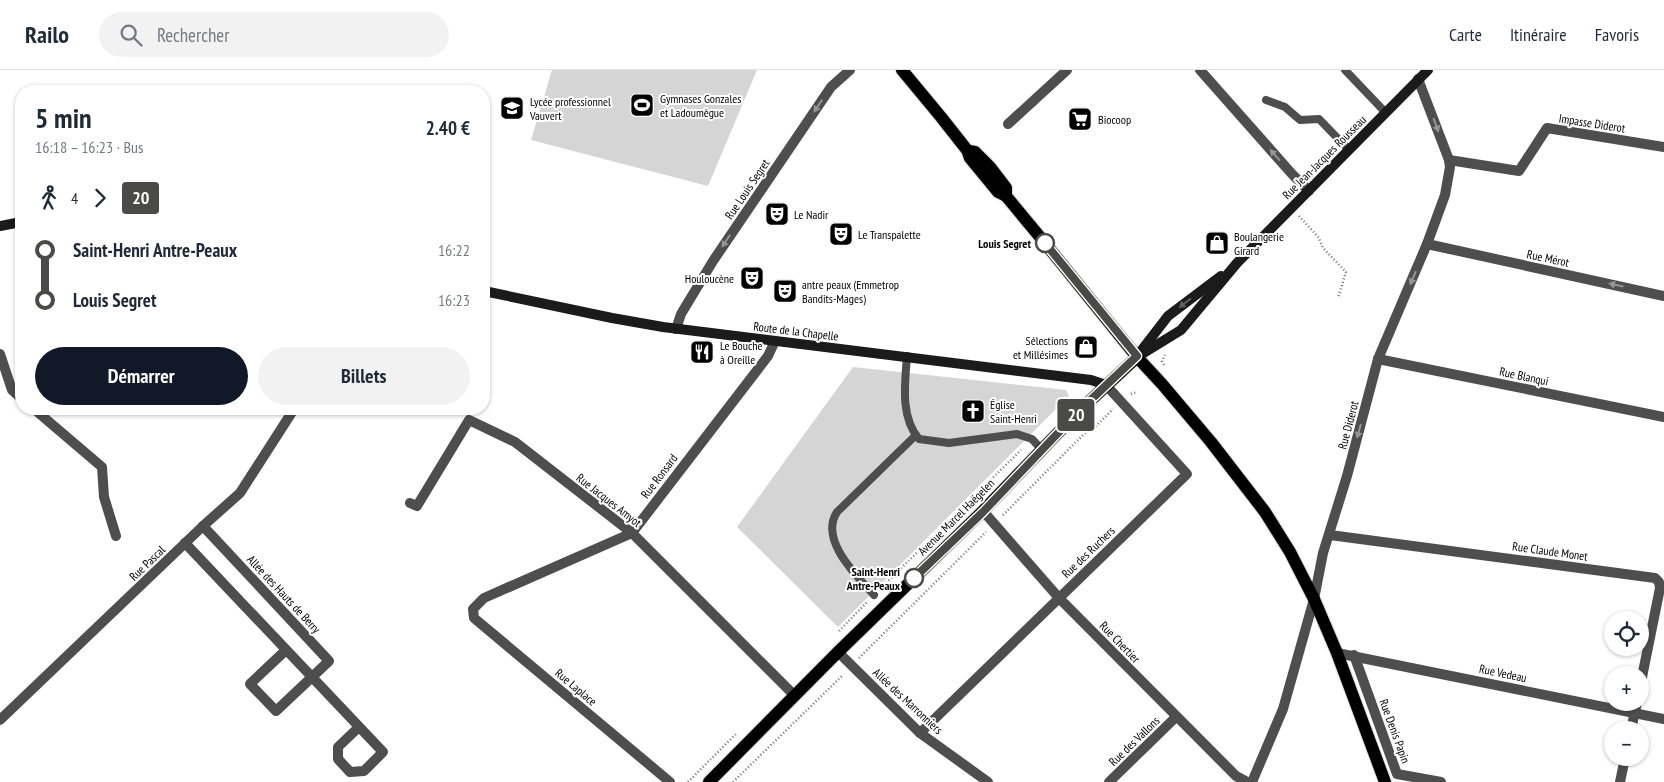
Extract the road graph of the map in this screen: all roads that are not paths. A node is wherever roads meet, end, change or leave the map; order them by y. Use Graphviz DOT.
graph roads {
  1 [pos="850,70"];
  2 [pos="1067,70"];
  3 [pos="1200,70"];
  4 [pos="1345,70"];
  5 [pos="1428,70"];
  6 [pos="904,71"];
  7 [pos="1418,79"];
  8 [pos="1266,100"];
  9 [pos="1386,113"];
  10 [pos="1008,124"];
  11 [pos="1664,147"];
  12 [pos="1349,150"];
  13 [pos="1449,160"];
  14 [pos="1309,191"];
  15 [pos="15,223"];
  16 [pos="0,226"];
  17 [pos="1427,244"];
  18 [pos="1237,263"];
  19 [pos="490,292"];
  20 [pos="1664,296"];
  21 [pos="676,329"];
  22 [pos="775,341"];
  23 [pos="0,354"];
  24 [pos="907,356"];
  25 [pos="1137,356"];
  26 [pos="1378,359"];
  27 [pos="1106,385"];
  28 [pos="15,393"];
  29 [pos="41,415"];
  30 [pos="290,415"];
  31 [pos="1664,417"];
  32 [pos="916,435"];
  33 [pos="1042,450"];
  34 [pos="410,503"];
  35 [pos="983,512"];
  36 [pos="203,526"];
  37 [pos="632,533"];
  38 [pos="1330,534"];
  39 [pos="116,536"];
  40 [pos="185,544"];
  41 [pos="874,595"];
  42 [pos="1059,598"];
  43 [pos="1314,599"];
  44 [pos="473,608"];
  45 [pos="286,650"];
  46 [pos="838,652"];
  47 [pos="1337,653"];
  48 [pos="1354,655"];
  49 [pos="1644,666"];
  50 [pos="311,678"];
  51 [pos="795,696"];
  52 [pos="1634,713"];
  53 [pos="1176,717"];
  54 [pos="1664,719"];
  55 [pos="0,720"];
  56 [pos="1633,721"];
  57 [pos="359,726"];
  58 [pos="920,733"];
  59 [pos="1623,766"];
  60 [pos="670,782"];
  61 [pos="709,782"];
  62 [pos="988,782"];
  63 [pos="1110,782"];
  64 [pos="1247,782"];
  65 [pos="1252,782"];
  66 [pos="1385,782"];
  67 [pos="1441,782"];
  68 [pos="1620,782"];
  1 -- 21 [label="street, Rue Louis Segret, one-way"];
  2 -- 10 [label="street"];
  14 -- 3 [label="street, one-way"];
  4 -- 9 [label="lane"];
  5 -- 7 [label="main road, Rue Jean-Jacques Rousseau"];
  6 -- 25 [label="main road"];
  7 -- 9 [label="main road, Rue Jean-Jacques Rousseau"];
  7 -- 13 [label="street, Rue Diderot, one-way"];
  8 -- 12 [label="lane"];
  9 -- 12 [label="main road, Rue Jean-Jacques Rousseau"];
  11 -- 13 [label="street, Impasse Diderot"];
  12 -- 14 [label="main road, Rue Jean-Jacques Rousseau"];
  13 -- 17 [label="street, Rue Diderot"];
  14 -- 18 [label="main road, Rue Jean-Jacques Rousseau"];
  15 -- 16 [label="main road"];
  20 -- 17 [label="street, Rue Mérot, one-way"];
  17 -- 26 [label="street, Rue Diderot, one-way"];
  18 -- 25 [label="main road, Rue Jean-Jacques Rousseau, one-way"];
  18 -- 25 [label="main road, Rue Jean-Jacques Rousseau"];
  19 -- 21 [label="main road, Route de la Chapelle"];
  21 -- 22 [label="main road, Route de la Chapelle"];
  22 -- 24 [label="main road, Route de la Chapelle"];
  22 -- 37 [label="street, Rue Ronsard"];
  23 -- 28 [label="street"];
  24 -- 27 [label="main road, Route de la Chapelle"];
  24 -- 32 [label="lane"];
  25 -- 27 [label="main road, Avenue Marcel Haëgelen"];
  25 -- 43 [label="main road"];
  26 -- 31 [label="street, Rue Blanqui"];
  26 -- 38 [label="street, Rue Diderot, one-way"];
  27 -- 33 [label="main road, Avenue Marcel Haëgelen"];
  27 -- 42 [label="street, Rue des Ruchers"];
  29 -- 39 [label="street"];
  30 -- 36 [label="street, Rue Pascal"];
  32 -- 33 [label="lane"];
  32 -- 41 [label="lane"];
  33 -- 35 [label="main road, Avenue Marcel Haëgelen"];
  34 -- 37 [label="street, Rue Jacques Amyot"];
  35 -- 42 [label="street, Rue Chertier"];
  35 -- 46 [label="main road, Avenue Marcel Haëgelen"];
  36 -- 40 [label="street, Rue Pascal"];
  36 -- 50 [label="street, Allée des Hauts de Berry"];
  37 -- 44 [label="street, Rue Ronsard"];
  37 -- 51 [label="street, Rue Jacques Amyot"];
  38 -- 43 [label="street, Rue Diderot"];
  38 -- 49 [label="street, Rue Claude Monet"];
  40 -- 45 [label="street"];
  40 -- 55 [label="street, Rue Pascal"];
  42 -- 53 [label="street, Rue Chertier"];
  42 -- 58 [label="street, Rue des Ruchers"];
  43 -- 47 [label="main road"];
  43 -- 65 [label="street, Rue Diderot"];
  44 -- 60 [label="street, Rue Laplace"];
  45 -- 50 [label="street"];
  45 -- 50 [label="street, Allée des Hauts de Berry"];
  46 -- 51 [label="main road, Avenue Marcel Haëgelen"];
  46 -- 58 [label="street, Allée des Marronniers"];
  47 -- 48 [label="street, Rue Vedeau"];
  47 -- 66 [label="main road"];
  48 -- 52 [label="street, Rue Vedeau"];
  48 -- 67 [label="street, Rue Denis Papin"];
  50 -- 57 [label="street"];
  51 -- 61 [label="main road, Avenue Marcel Haëgelen"];
  52 -- 54 [label="street, Rue Vedeau"];
  52 -- 56 [label="street"];
  53 -- 63 [label="street, Rue des Vallons"];
  53 -- 64 [label="street, Rue Chertier"];
  57 -- 57 [label="street"];
  58 -- 62 [label="street, Allée des Marronniers"];
  59 -- 68 [label="street"];
}
